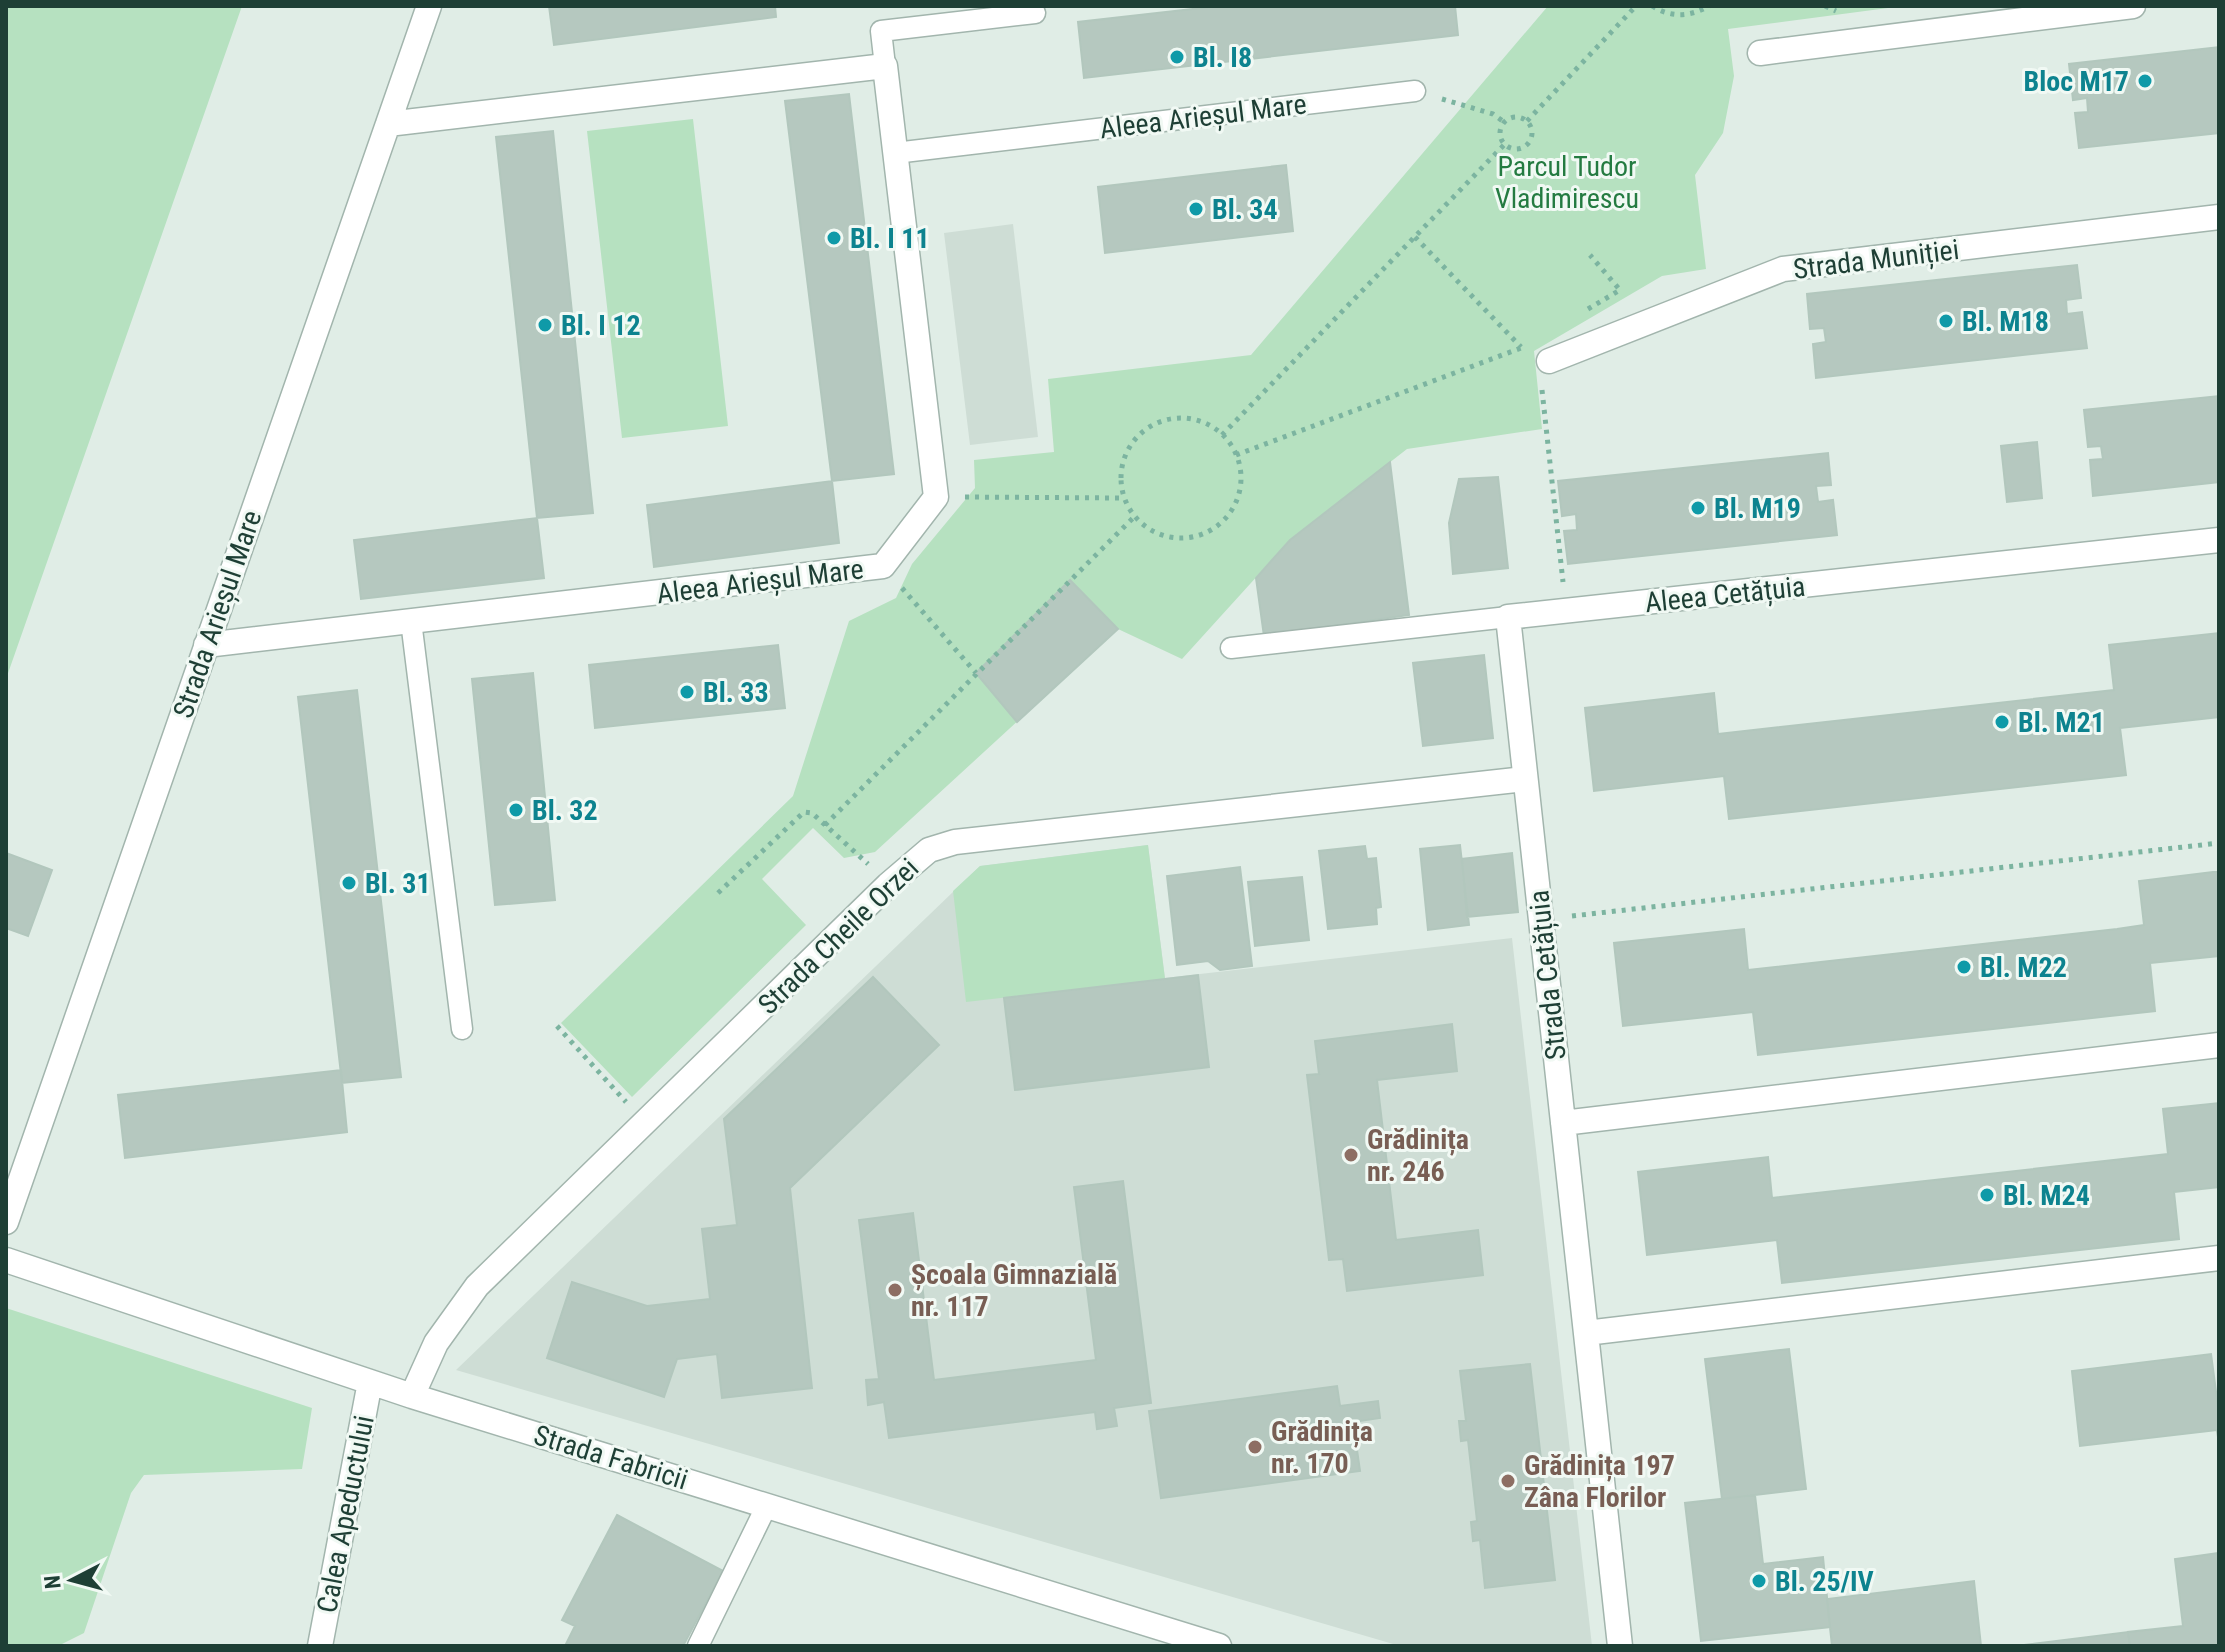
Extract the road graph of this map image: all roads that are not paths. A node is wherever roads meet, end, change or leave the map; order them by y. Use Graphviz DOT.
graph roads {
  1 [pos="429,6"];
  2 [pos="2133,6"];
  3 [pos="1035,13"];
  4 [pos="1760,53"];
  5 [pos="885,66"];
  6 [pos="1415,91"];
  7 [pos="388,124"];
  8 [pos="895,153"];
  9 [pos="2219,217"];
  10 [pos="1540,352"];
  11 [pos="2219,540"];
  12 [pos="1508,617"];
  13 [pos="411,621"];
  14 [pos="206,645"];
  15 [pos="1231,648"];
  16 [pos="1525,779"];
  17 [pos="462,1029"];
  18 [pos="2219,1045"];
  19 [pos="1563,1123"];
  20 [pos="6,1222"];
  21 [pos="2219,1258"];
  22 [pos="6,1260"];
  23 [pos="1586,1333"];
  24 [pos="370,1382"];
  25 [pos="412,1396"];
  26 [pos="767,1505"];
  27 [pos="320,1646"];
  28 [pos="698,1646"];
  29 [pos="1219,1646"];
  30 [pos="1620,1646"];
  1 -- 7 [label="street, Strada Arieșul Mare"];
  2 -- 4 [label="street"];
  3 -- 5 [label="lane"];
  5 -- 7 [label="street"];
  5 -- 8 [label="street"];
  6 -- 8 [label="lane, Aleea Arieșul Mare"];
  7 -- 14 [label="street, Strada Arieșul Mare"];
  8 -- 13 [label="street, Aleea Arieșul Mare"];
  9 -- 10 [label="street, Strada Muniției"];
  11 -- 12 [label="street, Aleea Cetățuia"];
  12 -- 15 [label="lane, Aleea Cetățuia"];
  12 -- 16 [label="street, Strada Cetățuia"];
  13 -- 14 [label="street, Aleea Arieșul Mare"];
  13 -- 17 [label="lane"];
  14 -- 20 [label="street, Strada Arieșul Mare"];
  16 -- 19 [label="street, Strada Cetățuia"];
  16 -- 25 [label="street, Strada Cheile Orzei"];
  18 -- 19 [label="street"];
  19 -- 23 [label="street, Strada Cetățuia"];
  21 -- 23 [label="street"];
  22 -- 24 [label="street, Strada Fabricii"];
  23 -- 30 [label="street, Strada Cetățuia"];
  24 -- 25 [label="street, Strada Fabricii"];
  24 -- 27 [label="street, Calea Apeductului"];
  25 -- 26 [label="street, Strada Fabricii"];
  26 -- 28 [label="lane"];
  26 -- 29 [label="street, Strada Fabricii"];
}
